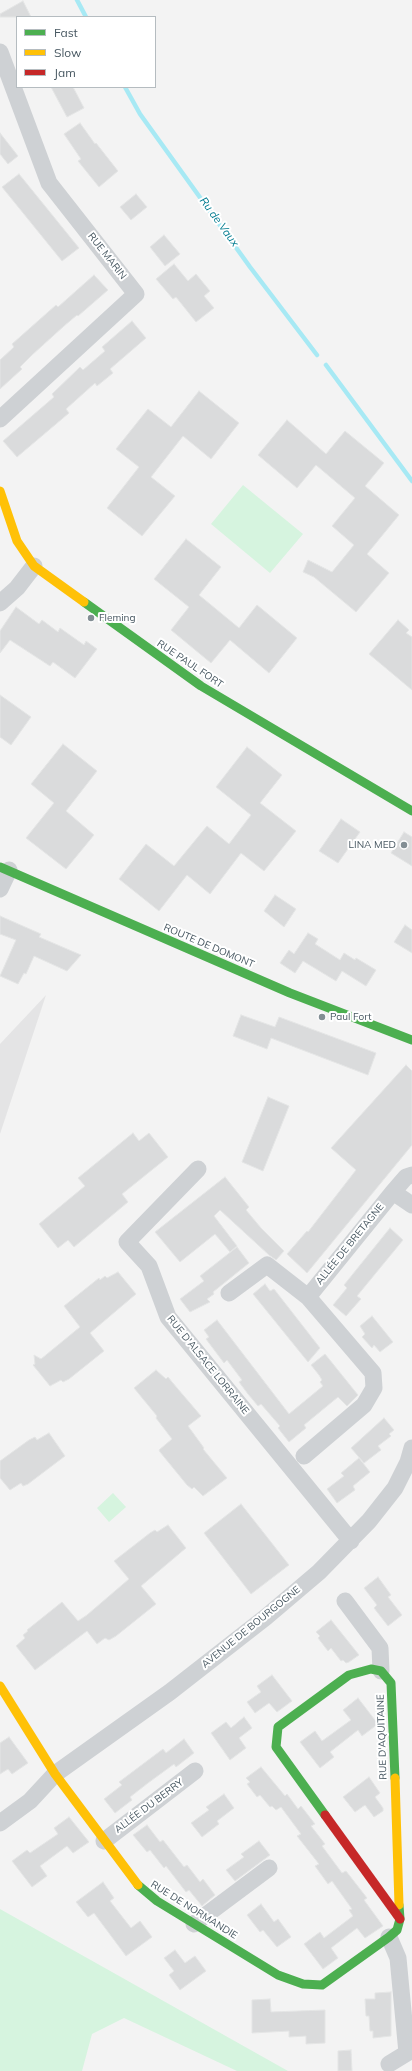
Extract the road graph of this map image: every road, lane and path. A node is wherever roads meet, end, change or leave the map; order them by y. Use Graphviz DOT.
graph roads {
  1 [pos="0,52"];
  2 [pos="0,419"];
  3 [pos="1,494"];
  4 [pos="34,566"];
  5 [pos="0,603"];
  6 [pos="412,810"];
  7 [pos="4,869"];
  8 [pos="0,889"];
  9 [pos="412,1040"];
  10 [pos="198,1169"];
  11 [pos="412,1175"];
  12 [pos="393,1192"];
  13 [pos="412,1205"];
  14 [pos="229,1293"];
  15 [pos="308,1296"];
  16 [pos="412,1448"];
  17 [pos="304,1456"];
  18 [pos="351,1541"];
  19 [pos="345,1601"];
  20 [pos="381,1671"];
  21 [pos="0,1686"];
  22 [pos="5,1710"];
  23 [pos="195,1771"];
  24 [pos="55,1774"];
  25 [pos="0,1823"];
  26 [pos="104,1840"];
  27 [pos="269,1868"];
  28 [pos="400,1919"];
  29 [pos="194,1924"];
  30 [pos="389,1937"];
  31 [pos="389,2064"];
  1 -- 2 [label="street, RUE MARIN"];
  3 -- 4 [label="street, RUE PAUL FORT"];
  4 -- 5 [label="street"];
  4 -- 6 [label="street, RUE PAUL FORT"];
  7 -- 8 [label="street"];
  7 -- 9 [label="street, ROUTE DE DOMONT"];
  10 -- 18 [label="street, RUE D'ALSACE LORRAINE"];
  11 -- 12 [label="street, ALLÉE DE BRETAGNE"];
  12 -- 13 [label="street"];
  12 -- 15 [label="street, ALLÉE DE BRETAGNE"];
  14 -- 15 [label="street"];
  15 -- 17 [label="street"];
  16 -- 18 [label="street, AVENUE DE BOURGOGNE"];
  18 -- 24 [label="street, AVENUE DE BOURGOGNE"];
  19 -- 20 [label="street"];
  20 -- 28 [label="street, RUE D'AQUITAINE"];
  20 -- 28 [label="street"];
  21 -- 22 [label="street, RUE DE NORMANDIE"];
  22 -- 24 [label="street, RUE DE NORMANDIE"];
  23 -- 26 [label="street, ALLÉE DU BERRY"];
  24 -- 25 [label="street, AVENUE DE BOURGOGNE"];
  24 -- 26 [label="street, RUE DE NORMANDIE"];
  26 -- 29 [label="street, RUE DE NORMANDIE"];
  27 -- 29 [label="street"];
  28 -- 30 [label="street, RUE DE NORMANDIE"];
  29 -- 30 [label="street, RUE DE NORMANDIE"];
  30 -- 31 [label="street"];
}
